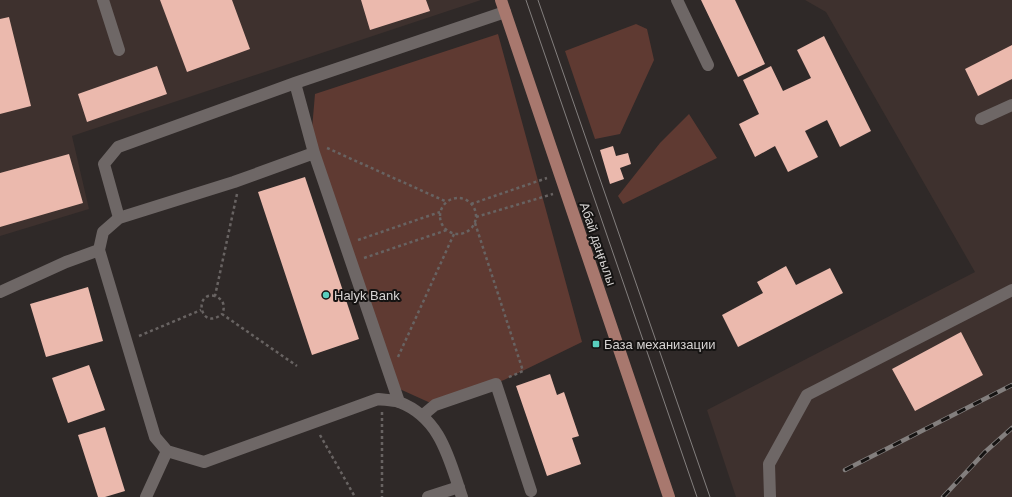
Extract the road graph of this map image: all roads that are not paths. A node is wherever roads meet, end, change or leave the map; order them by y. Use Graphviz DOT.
graph roads {
  1 [pos="103,0"];
  2 [pos="501,0"];
  3 [pos="677,0"];
  4 [pos="505,12"];
  5 [pos="119,50"];
  6 [pos="708,65"];
  7 [pos="295,82"];
  8 [pos="1012,104"];
  9 [pos="981,119"];
  10 [pos="314,153"];
  11 [pos="119,218"];
  12 [pos="99,250"];
  13 [pos="1012,290"];
  14 [pos="0,292"];
  15 [pos="399,402"];
  16 [pos="423,415"];
  17 [pos="167,451"];
  18 [pos="531,491"];
  19 [pos="460,492"];
  20 [pos="146,497"];
  21 [pos="428,497"];
  22 [pos="669,497"];
  23 [pos="770,497"];
  1 -- 5 [label="lane"];
  2 -- 4 [label="main road, Абай даңғылы"];
  3 -- 6 [label="lane"];
  4 -- 7 [label="lane"];
  4 -- 22 [label="main road, Абай даңғылы"];
  7 -- 10 [label="lane"];
  7 -- 11 [label="lane"];
  8 -- 9 [label="lane"];
  10 -- 11 [label="lane"];
  10 -- 15 [label="lane"];
  11 -- 12 [label="lane"];
  12 -- 14 [label="lane"];
  12 -- 17 [label="lane"];
  13 -- 23 [label="lane"];
  15 -- 16 [label="lane"];
  15 -- 17 [label="lane"];
  16 -- 18 [label="lane"];
  16 -- 19 [label="lane"];
  17 -- 20 [label="lane"];
  19 -- 21 [label="lane"];
}
